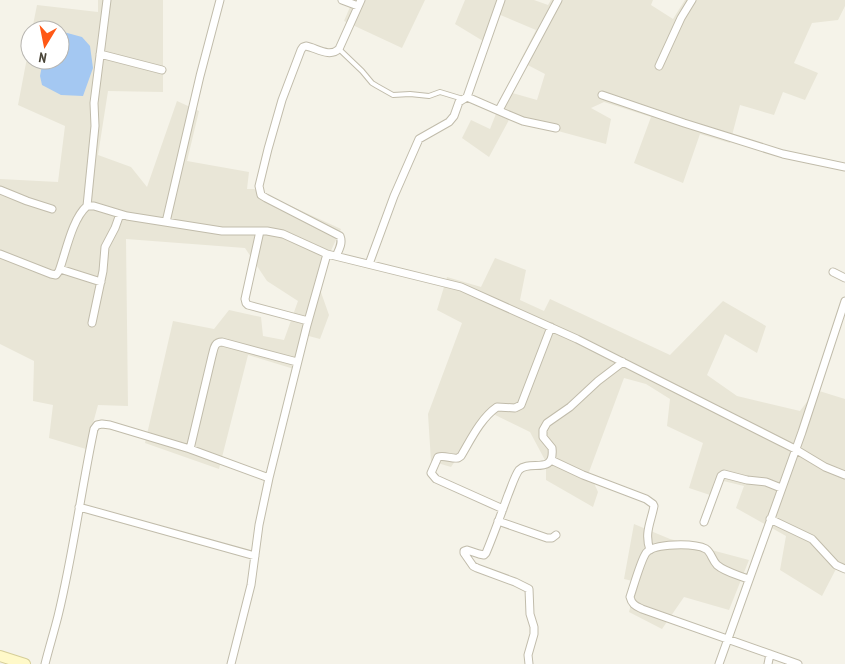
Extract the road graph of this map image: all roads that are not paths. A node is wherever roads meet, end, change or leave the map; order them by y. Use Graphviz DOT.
graph roads {
  1 [pos="107,0"];
  2 [pos="220,0"];
  3 [pos="342,0"];
  4 [pos="501,0"];
  5 [pos="558,0"];
  6 [pos="692,0"];
  7 [pos="359,3"];
  8 [pos="339,50"];
  9 [pos="100,54"];
  10 [pos="660,66"];
  11 [pos="162,70"];
  12 [pos="602,94"];
  13 [pos="465,98"];
  14 [pos="499,110"];
  15 [pos="556,128"];
  16 [pos="845,167"];
  17 [pos="0,190"];
  18 [pos="87,206"];
  19 [pos="52,209"];
  20 [pos="120,214"];
  21 [pos="166,222"];
  22 [pos="260,231"];
  23 [pos="0,254"];
  24 [pos="327,254"];
  25 [pos="336,256"];
  26 [pos="369,264"];
  27 [pos="60,269"];
  28 [pos="833,272"];
  29 [pos="845,278"];
  30 [pos="101,282"];
  31 [pos="845,301"];
  32 [pos="92,322"];
  33 [pos="308,322"];
  34 [pos="551,327"];
  35 [pos="297,362"];
  36 [pos="623,362"];
  37 [pos="190,449"];
  38 [pos="795,449"];
  39 [pos="551,460"];
  40 [pos="845,475"];
  41 [pos="269,478"];
  42 [pos="781,488"];
  43 [pos="79,507"];
  44 [pos="503,508"];
  45 [pos="770,519"];
  46 [pos="498,521"];
  47 [pos="704,522"];
  48 [pos="556,535"];
  49 [pos="650,550"];
  50 [pos="255,556"];
  51 [pos="845,569"];
  52 [pos="748,579"];
  53 [pos="728,640"];
  54 [pos="770,654"];
  55 [pos="0,656"];
  56 [pos="25,664"];
  57 [pos="45,664"];
  58 [pos="231,664"];
  59 [pos="529,664"];
  60 [pos="719,664"];
  61 [pos="768,664"];
  62 [pos="798,664"];
  1 -- 9 [label="street"];
  2 -- 21 [label="street"];
  3 -- 7 [label="street"];
  4 -- 13 [label="street"];
  5 -- 14 [label="street"];
  6 -- 10 [label="street"];
  7 -- 8 [label="street"];
  8 -- 13 [label="lane"];
  8 -- 25 [label="street"];
  9 -- 11 [label="street"];
  9 -- 18 [label="street"];
  12 -- 16 [label="street"];
  13 -- 14 [label="street"];
  13 -- 26 [label="street"];
  14 -- 15 [label="street"];
  17 -- 19 [label="street"];
  18 -- 20 [label="street"];
  18 -- 27 [label="street"];
  20 -- 21 [label="street"];
  20 -- 30 [label="street"];
  21 -- 22 [label="street"];
  22 -- 24 [label="street"];
  22 -- 33 [label="street"];
  23 -- 27 [label="street"];
  24 -- 25 [label="street"];
  24 -- 33 [label="street"];
  25 -- 26 [label="street"];
  26 -- 34 [label="street"];
  27 -- 30 [label="street"];
  28 -- 29 [label="street"];
  30 -- 32 [label="street"];
  31 -- 38 [label="street"];
  33 -- 35 [label="street"];
  34 -- 36 [label="street"];
  34 -- 44 [label="street"];
  35 -- 37 [label="street"];
  35 -- 41 [label="street"];
  36 -- 38 [label="street"];
  36 -- 39 [label="street"];
  37 -- 41 [label="street"];
  37 -- 43 [label="street"];
  38 -- 40 [label="street"];
  38 -- 42 [label="street"];
  39 -- 44 [label="street"];
  39 -- 49 [label="street"];
  41 -- 50 [label="street"];
  42 -- 45 [label="street"];
  42 -- 47 [label="street"];
  43 -- 50 [label="street"];
  43 -- 57 [label="street"];
  44 -- 46 [label="street"];
  45 -- 51 [label="street"];
  45 -- 52 [label="street"];
  46 -- 48 [label="street"];
  46 -- 59 [label="street"];
  49 -- 52 [label="street"];
  49 -- 53 [label="street"];
  50 -- 58 [label="street"];
  52 -- 53 [label="street"];
  53 -- 54 [label="street"];
  53 -- 60 [label="street"];
  54 -- 61 [label="street"];
  54 -- 62 [label="street"];
  55 -- 56 [label="street"];
}
